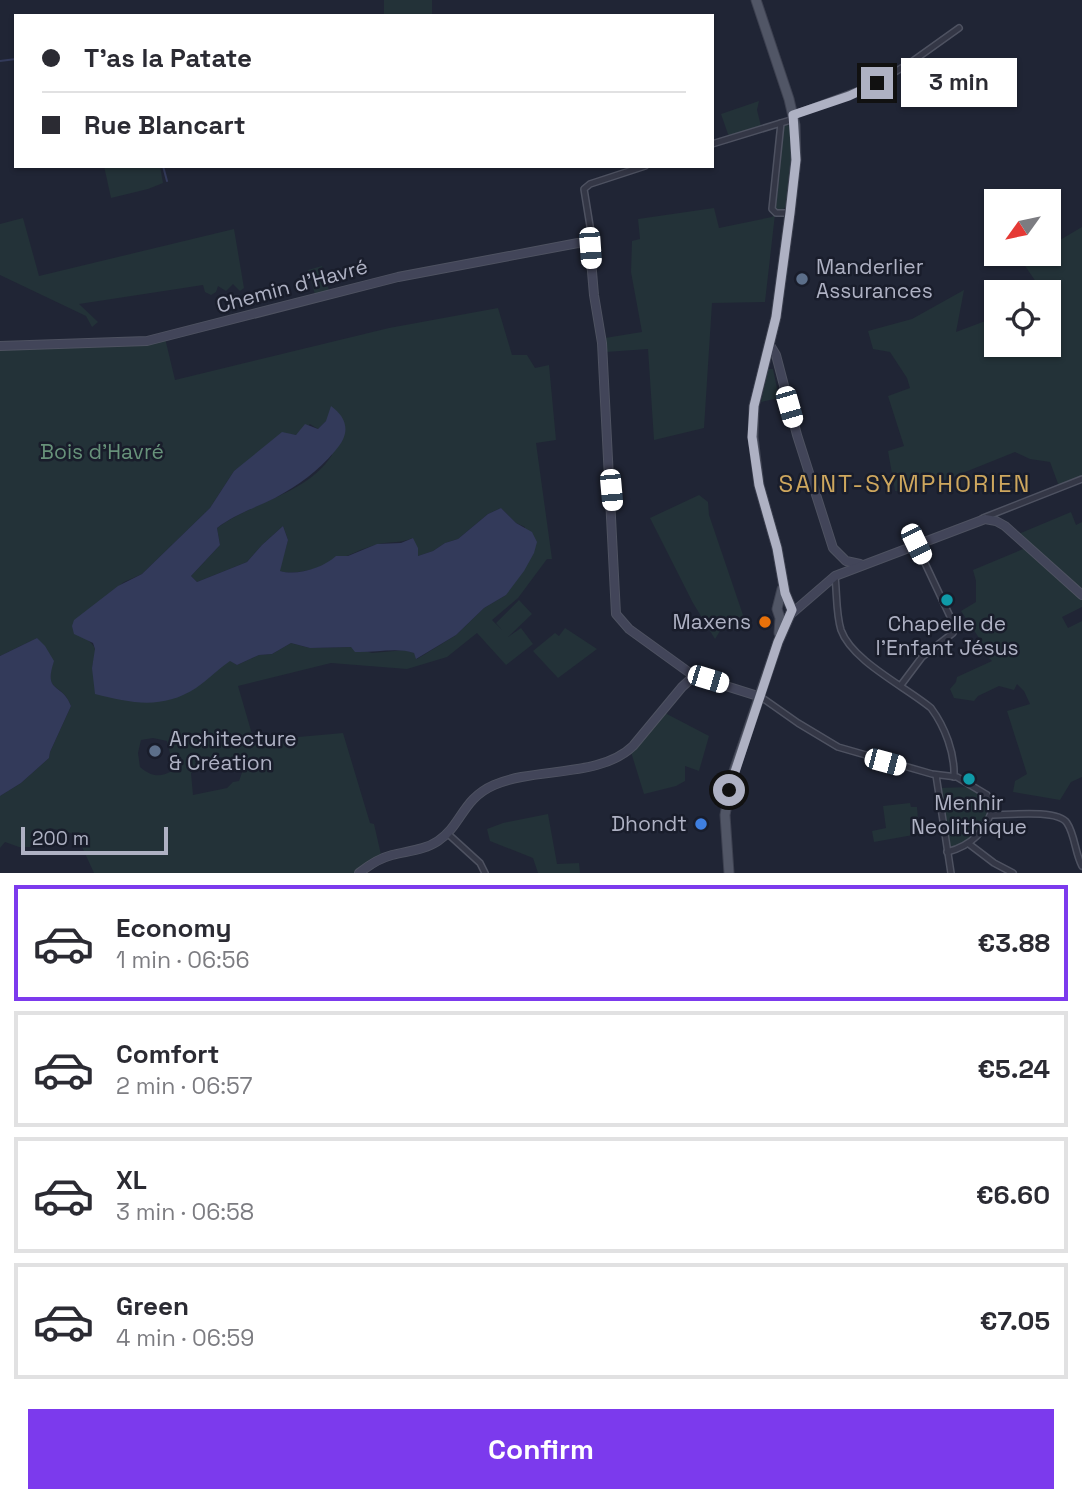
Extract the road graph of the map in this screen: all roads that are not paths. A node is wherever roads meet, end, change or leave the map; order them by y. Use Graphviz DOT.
graph roads {
  1 [pos="756,0"];
  2 [pos="959,28"];
  3 [pos="794,117"];
  4 [pos="781,123"];
  5 [pos="714,144"];
  6 [pos="639,168"];
  7 [pos="790,213"];
  8 [pos="590,248"];
  9 [pos="770,345"];
  10 [pos="0,346"];
  11 [pos="1082,478"];
  12 [pos="977,520"];
  13 [pos="916,544"];
  14 [pos="841,558"];
  15 [pos="863,564"];
  16 [pos="835,576"];
  17 [pos="1082,595"];
  18 [pos="786,610"];
  19 [pos="694,676"];
  20 [pos="901,685"];
  21 [pos="761,697"];
  22 [pos="936,775"];
  23 [pos="954,777"];
  24 [pos="991,815"];
  25 [pos="447,834"];
  26 [pos="969,844"];
  27 [pos="947,852"];
  28 [pos="1082,866"];
  29 [pos="950,871"];
  30 [pos="359,873"];
  31 [pos="485,873"];
  32 [pos="729,873"];
  33 [pos="941,873"];
  34 [pos="1013,873"];
  1 -- 3 [label="main road"];
  2 -- 3 [label="street"];
  3 -- 4 [label="street"];
  3 -- 7 [label="main road"];
  4 -- 5 [label="street"];
  4 -- 7 [label="street"];
  6 -- 8 [label="street"];
  7 -- 9 [label="main road"];
  8 -- 10 [label="street, Chemin d'Havré"];
  8 -- 19 [label="street"];
  9 -- 14 [label="street"];
  9 -- 18 [label="main road"];
  11 -- 12 [label="street"];
  12 -- 13 [label="street"];
  12 -- 17 [label="street"];
  13 -- 15 [label="street"];
  13 -- 20 [label="street"];
  14 -- 15 [label="street"];
  14 -- 16 [label="street"];
  15 -- 16 [label="street"];
  16 -- 18 [label="street"];
  16 -- 20 [label="street"];
  18 -- 21 [label="main road"];
  19 -- 21 [label="street"];
  19 -- 25 [label="street"];
  20 -- 23 [label="street"];
  21 -- 22 [label="street"];
  21 -- 32 [label="main road"];
  22 -- 23 [label="street"];
  22 -- 27 [label="street"];
  23 -- 24 [label="street"];
  24 -- 26 [label="street"];
  24 -- 28 [label="street"];
  25 -- 30 [label="street"];
  25 -- 31 [label="street"];
  26 -- 27 [label="street"];
  26 -- 34 [label="street"];
  27 -- 29 [label="street"];
  29 -- 33 [label="street"];
}
